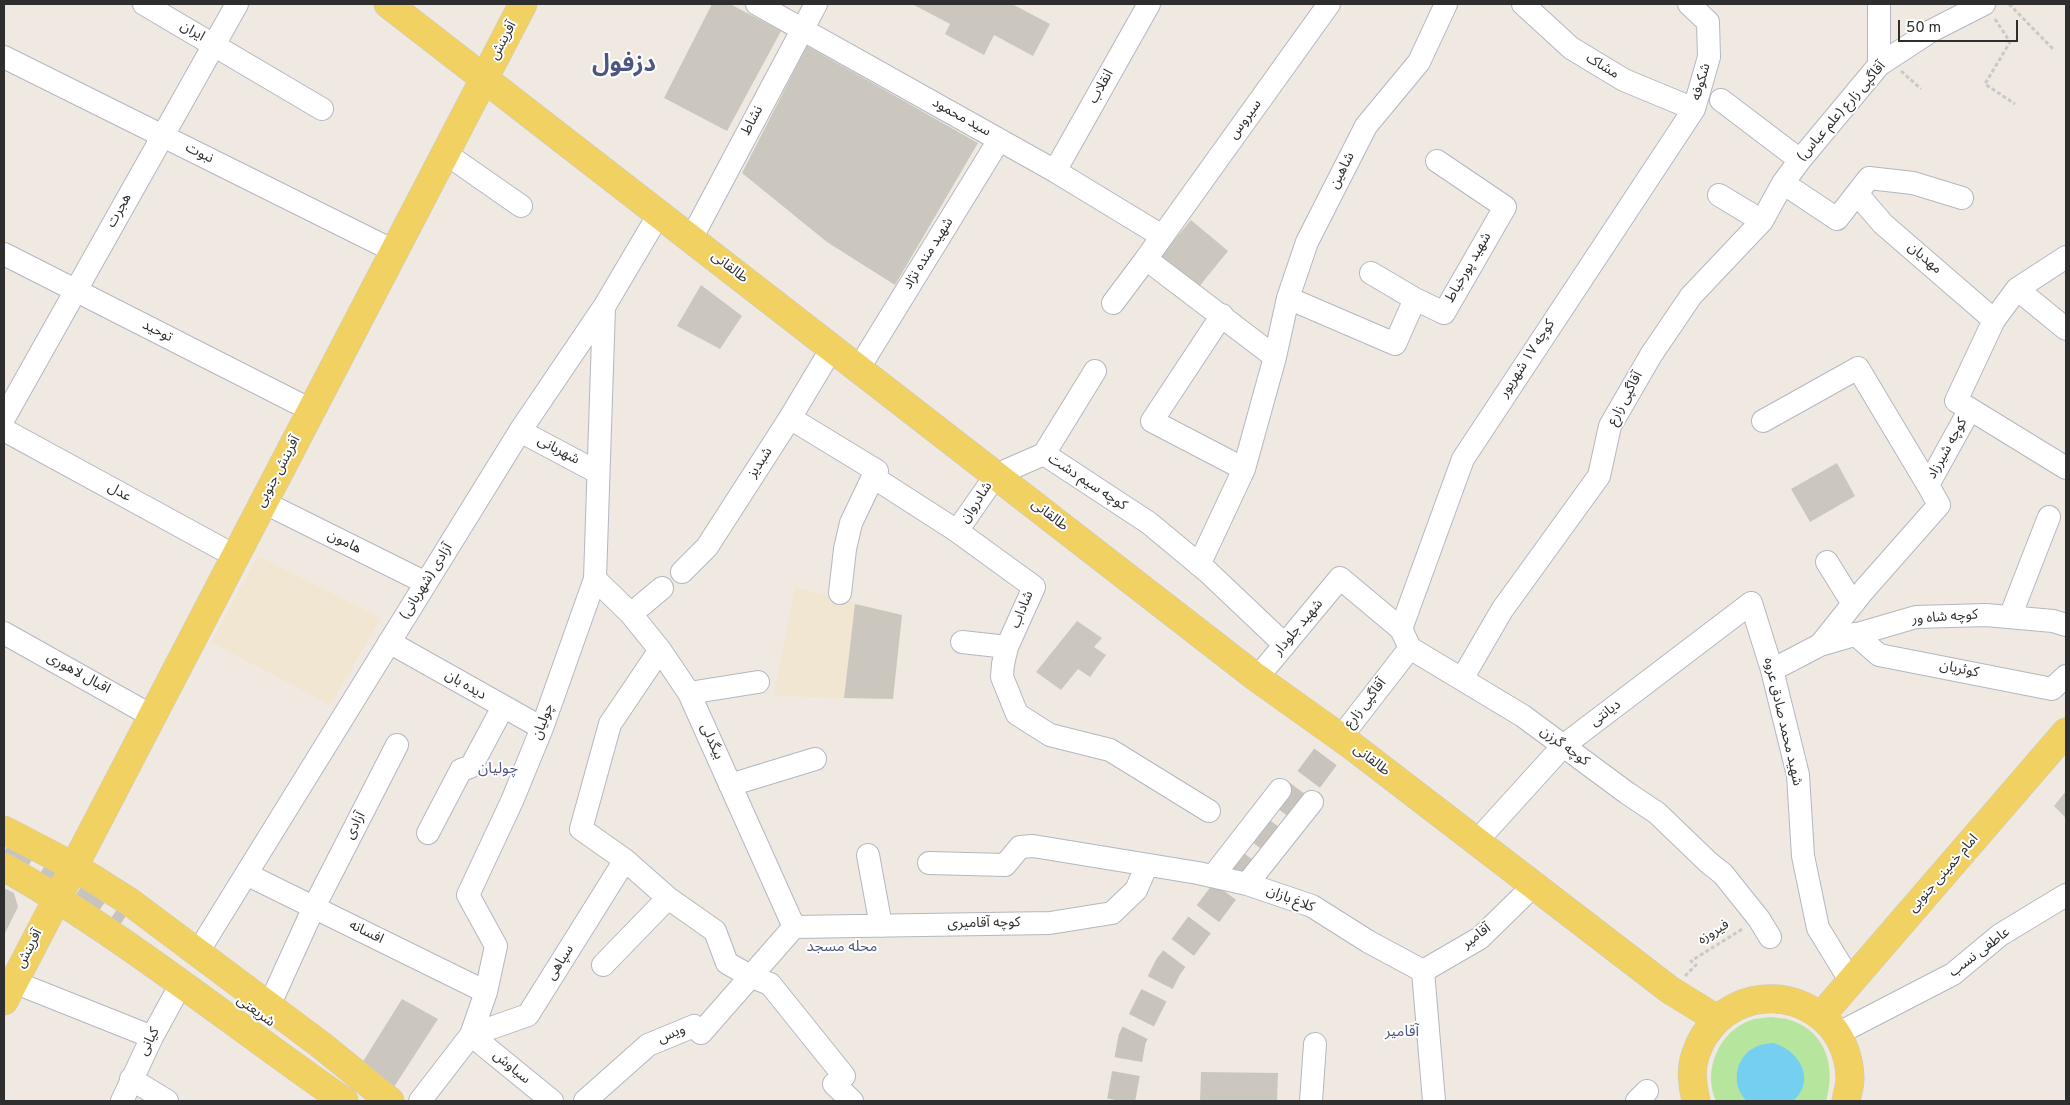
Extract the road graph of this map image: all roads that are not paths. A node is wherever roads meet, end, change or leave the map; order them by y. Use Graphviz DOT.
graph roads {
  1 [pos="144,4"];
  2 [pos="237,4"];
  3 [pos="388,4"];
  4 [pos="523,4"];
  5 [pos="756,4"];
  6 [pos="816,4"];
  7 [pos="1149,4"];
  8 [pos="1329,4"];
  9 [pos="1446,4"];
  10 [pos="1524,4"];
  11 [pos="1689,4"];
  12 [pos="1878,4"];
  13 [pos="1984,4"];
  14 [pos="802,28"];
  15 [pos="214,45"];
  16 [pos="4,56"];
  17 [pos="1884,62"];
  18 [pos="484,77"];
  19 [pos="1721,100"];
  20 [pos="1694,108"];
  21 [pos="322,109"];
  22 [pos="162,136"];
  23 [pos="999,140"];
  24 [pos="445,153"];
  25 [pos="1800,160"];
  26 [pos="1437,161"];
  27 [pos="1054,171"];
  28 [pos="1783,183"];
  29 [pos="1858,194"];
  30 [pos="1718,195"];
  31 [pos="1962,198"];
  32 [pos="521,206"];
  33 [pos="659,214"];
  34 [pos="1762,221"];
  35 [pos="1162,236"];
  36 [pos="691,239"];
  37 [pos="394,251"];
  38 [pos="4,254"];
  39 [pos="2066,256"];
  40 [pos="1146,259"];
  41 [pos="1371,273"];
  42 [pos="2017,289"];
  43 [pos="75,290"];
  44 [pos="1288,298"];
  45 [pos="1415,299"];
  46 [pos="1113,303"];
  47 [pos="604,307"];
  48 [pos="1222,316"];
  49 [pos="1994,320"];
  50 [pos="2066,330"];
  51 [pos="832,348"];
  52 [pos="1275,357"];
  53 [pos="859,368"];
  54 [pos="1095,371"];
  55 [pos="1970,409"];
  56 [pos="311,410"];
  57 [pos="4,418"];
  58 [pos="790,418"];
  59 [pos="1762,421"];
  60 [pos="4,430"];
  61 [pos="520,431"];
  62 [pos="1044,454"];
  63 [pos="2066,468"];
  64 [pos="1244,469"];
  65 [pos="597,472"];
  66 [pos="996,474"];
  67 [pos="873,477"];
  68 [pos="1928,485"];
  69 [pos="263,502"];
  70 [pos="2049,517"];
  71 [pos="957,530"];
  72 [pos="235,556"];
  73 [pos="1827,562"];
  74 [pos="1199,565"];
  75 [pos="682,572"];
  76 [pos="1340,578"];
  77 [pos="595,579"];
  78 [pos="426,583"];
  79 [pos="662,588"];
  80 [pos="840,592"];
  81 [pos="1752,603"];
  82 [pos="1853,604"];
  83 [pos="631,614"];
  84 [pos="2010,617"];
  85 [pos="2066,625"];
  86 [pos="4,633"];
  87 [pos="1855,634"];
  88 [pos="1406,639"];
  89 [pos="389,642"];
  90 [pos="962,642"];
  91 [pos="1285,645"];
  92 [pos="1820,645"];
  93 [pos="1007,648"];
  94 [pos="660,650"];
  95 [pos="1772,670"];
  96 [pos="2066,676"];
  97 [pos="1258,678"];
  98 [pos="1462,679"];
  99 [pos="758,682"];
  100 [pos="688,693"];
  101 [pos="503,707"];
  102 [pos="152,716"];
  103 [pos="542,728"];
  104 [pos="2066,732"];
  105 [pos="1337,742"];
  106 [pos="397,745"];
  107 [pos="1564,746"];
  108 [pos="815,759"];
  109 [pos="730,785"];
  110 [pos="1280,790"];
  111 [pos="1312,802"];
  112 [pos="1209,811"];
  113 [pos="6,831"];
  114 [pos="428,833"];
  115 [pos="1476,842"];
  116 [pos="868,855"];
  117 [pos="625,860"];
  118 [pos="4,861"];
  119 [pos="929,863"];
  120 [pos="1147,865"];
  121 [pos="73,866"];
  122 [pos="4,867"];
  123 [pos="246,874"];
  124 [pos="1213,876"];
  125 [pos="1247,884"];
  126 [pos="1525,894"];
  127 [pos="2066,895"];
  128 [pos="57,897"];
  129 [pos="668,898"];
  130 [pos="314,908"];
  131 [pos="121,918"];
  132 [pos="881,926"];
  133 [pos="794,927"];
  134 [pos="1764,928"];
  135 [pos="198,952"];
  136 [pos="603,965"];
  137 [pos="1423,971"];
  138 [pos="752,977"];
  139 [pos="1851,982"];
  140 [pos="181,984"];
  141 [pos="9,992"];
  142 [pos="486,992"];
  143 [pos="268,1006"];
  144 [pos="1829,1025"];
  145 [pos="1711,1026"];
  146 [pos="471,1035"];
  147 [pos="152,1037"];
  148 [pos="1315,1044"];
  149 [pos="131,1079"];
  150 [pos="122,1101"];
  151 [pos="167,1101"];
  152 [pos="344,1101"];
  153 [pos="353,1101"];
  154 [pos="390,1101"];
  155 [pos="420,1101"];
  156 [pos="552,1101"];
  157 [pos="585,1101"];
  158 [pos="852,1101"];
  159 [pos="1311,1101"];
  160 [pos="1434,1101"];
  161 [pos="1696,1101"];
  162 [pos="1846,1101"];
  1 -- 15 [label="street, ایران"];
  2 -- 15 [label="street, هجرت"];
  3 -- 18 [label="main road, طالقانی"];
  4 -- 18 [label="main road, آفرینش"];
  5 -- 14 [label="street, سید محمود"];
  6 -- 14 [label="street, نشاط"];
  7 -- 27 [label="street, انقلاب"];
  8 -- 35 [label="street, سیروس"];
  9 -- 44 [label="street, شاهین"];
  10 -- 20 [label="street, مشاک"];
  11 -- 20 [label="street, شکوفه"];
  12 -- 17 [label="street"];
  13 -- 17 [label="street, آقاگپی زارع (علم عباس)"];
  14 -- 23 [label="street, سید محمود"];
  14 -- 36 [label="street, نشاط"];
  15 -- 21 [label="street, ایران"];
  15 -- 22 [label="street, هجرت"];
  16 -- 22 [label="street, نبوت"];
  17 -- 25 [label="street, آقاگپی زارع (علم عباس)"];
  18 -- 24 [label="main road, آفرینش جنوبی"];
  18 -- 33 [label="main road, طالقانی"];
  19 -- 25 [label="street"];
  20 -- 88 [label="street, کوچه ۱۷ شهریور"];
  22 -- 37 [label="street, نبوت"];
  22 -- 43 [label="street, هجرت"];
  23 -- 27 [label="street, سید محمود"];
  23 -- 53 [label="street, شهید منده نژاد"];
  24 -- 32 [label="street"];
  24 -- 37 [label="main road, آفرینش جنوبی"];
  25 -- 28 [label="street, آقاگپی زارع (علم عباس)"];
  26 -- 45 [label="street, شهید پورخیاط"];
  27 -- 35 [label="street, سید محمود"];
  28 -- 29 [label="street"];
  28 -- 34 [label="street, آقاگپی زارع"];
  29 -- 31 [label="street"];
  29 -- 49 [label="street, مهدیان"];
  30 -- 34 [label="street"];
  33 -- 36 [label="main road, طالقانی"];
  33 -- 47 [label="street, آزادی (شهربانی)"];
  34 -- 98 [label="street, آقاگپی زارع"];
  35 -- 40 [label="street, سیروس"];
  36 -- 51 [label="main road, طالقانی"];
  37 -- 56 [label="main road, آفرینش جنوبی"];
  38 -- 43 [label="street, توحید"];
  39 -- 42 [label="street, کوچه شیرزاد"];
  40 -- 46 [label="street, سیروس"];
  40 -- 48 [label="street"];
  41 -- 45 [label="street"];
  42 -- 49 [label="street, کوچه شیرزاد"];
  42 -- 50 [label="street"];
  43 -- 56 [label="street, توحید"];
  43 -- 57 [label="street, هجرت"];
  44 -- 45 [label="street"];
  44 -- 52 [label="street, شاهین"];
  47 -- 61 [label="street, آزادی (شهربانی)"];
  47 -- 65 [label="street, چولیان"];
  48 -- 52 [label="street"];
  48 -- 64 [label="street"];
  49 -- 55 [label="street, کوچه شیرزاد"];
  51 -- 53 [label="main road, طالقانی"];
  51 -- 58 [label="street, شبدیز"];
  52 -- 64 [label="street, شاهین"];
  53 -- 66 [label="main road, طالقانی"];
  54 -- 62 [label="street"];
  55 -- 63 [label="street"];
  55 -- 68 [label="street, کوچه شیرزاد"];
  56 -- 69 [label="main road, آفرینش جنوبی"];
  58 -- 67 [label="street, شاداب"];
  58 -- 75 [label="street, شبدیز"];
  59 -- 68 [label="street"];
  60 -- 72 [label="street, عدل"];
  61 -- 65 [label="street, شهربانی"];
  61 -- 78 [label="street, آزادی (شهربانی)"];
  62 -- 66 [label="street, کوچه سیم دشت"];
  62 -- 74 [label="street, کوچه سیم دشت"];
  64 -- 74 [label="street, شاهین"];
  65 -- 77 [label="street, چولیان"];
  66 -- 71 [label="street, شادروان"];
  66 -- 97 [label="main road, طالقانی"];
  67 -- 71 [label="street, شاداب"];
  67 -- 80 [label="street"];
  68 -- 82 [label="street, کوچه شیرزاد"];
  69 -- 72 [label="main road, آفرینش جنوبی"];
  69 -- 78 [label="street, هامون"];
  70 -- 84 [label="street"];
  71 -- 93 [label="street, شاداب"];
  72 -- 102 [label="main road, آفرینش جنوبی"];
  73 -- 82 [label="street"];
  74 -- 91 [label="street, کوچه سیم دشت"];
  76 -- 88 [label="street, کوچه گرزن"];
  76 -- 91 [label="street, شهید جلودار"];
  77 -- 83 [label="street, بیگدلی"];
  77 -- 103 [label="street, چولیان"];
  78 -- 89 [label="street, آزادی (شهربانی)"];
  79 -- 83 [label="street"];
  81 -- 95 [label="street, شهید محمد صادق عروه"];
  81 -- 107 [label="street, دیانتی"];
  82 -- 92 [label="street, کوچه شیرزاد"];
  83 -- 94 [label="street, بیگدلی"];
  84 -- 85 [label="street, کوچه شاه ور"];
  84 -- 87 [label="street, کوچه شاه ور"];
  86 -- 102 [label="street, اقبال لاهوری"];
  87 -- 92 [label="street, کوچه شاه ور"];
  87 -- 96 [label="street, کوثریان"];
  88 -- 98 [label="street, کوچه گرزن"];
  88 -- 105 [label="street, آقاگپی زارع"];
  89 -- 101 [label="street, دیده بان"];
  89 -- 123 [label="street, آزادی (شهربانی)"];
  90 -- 93 [label="street"];
  91 -- 97 [label="street, شهید جلودار"];
  92 -- 95 [label="street, کوچه شاه ور"];
  93 -- 112 [label="street, شاداب"];
  94 -- 100 [label="street, بیگدلی"];
  94 -- 117 [label="street"];
  95 -- 139 [label="street, شهید محمد صادق عروه"];
  97 -- 105 [label="main road, طالقانی"];
  98 -- 107 [label="street, کوچه گرزن"];
  99 -- 100 [label="street"];
  100 -- 109 [label="street, بیگدلی"];
  101 -- 103 [label="street, دیده بان"];
  101 -- 114 [label="street"];
  102 -- 121 [label="main road, آفرینش جنوبی"];
  103 -- 142 [label="street, چولیان"];
  104 -- 139 [label="main road, امام خمینی جنوبی"];
  105 -- 115 [label="main road, طالقانی"];
  105 -- 126 [label="main road, طالقانی"];
  106 -- 130 [label="street, آزادی"];
  107 -- 115 [label="street, دیانتی"];
  107 -- 134 [label="street, کوچه گرزن"];
  108 -- 109 [label="street"];
  109 -- 133 [label="street, بیگدلی"];
  110 -- 124 [label="street"];
  111 -- 125 [label="street, کلاغ بازان"];
  113 -- 118 [label="main road"];
  113 -- 121 [label="main road"];
  115 -- 145 [label="main road, طالقانی"];
  116 -- 132 [label="street"];
  117 -- 129 [label="street"];
  117 -- 146 [label="street, سپاهی"];
  119 -- 120 [label="street"];
  120 -- 124 [label="street"];
  120 -- 132 [label="street, کوچه آقامیری"];
  121 -- 128 [label="main road, آفرینش"];
  121 -- 131 [label="main road"];
  122 -- 128 [label="main road"];
  123 -- 130 [label="street, افسانه"];
  123 -- 135 [label="street, آزادی (شهربانی)"];
  124 -- 125 [label="street"];
  125 -- 137 [label="street, کلاغ بازان"];
  126 -- 137 [label="street, آقامیر"];
  126 -- 145 [label="main road, طالقانی"];
  127 -- 144 [label="street, عاطفی نسب"];
  128 -- 131 [label="main road"];
  128 -- 141 [label="main road, آفرینش"];
  129 -- 136 [label="street"];
  129 -- 138 [label="street"];
  130 -- 142 [label="street, افسانه"];
  130 -- 143 [label="street, آزادی"];
  131 -- 135 [label="main road"];
  131 -- 140 [label="main road"];
  131 -- 153 [label="main road, شریعتی"];
  131 -- 154 [label="main road, شریعتی"];
  132 -- 133 [label="street, کوچه آقامیری"];
  133 -- 138 [label="street"];
  135 -- 143 [label="main road"];
  137 -- 160 [label="street"];
  138 -- 157 [label="street, ویس"];
  138 -- 158 [label="street"];
  139 -- 144 [label="main road, امام خمینی جنوبی"];
  140 -- 147 [label="street, کیانی"];
  140 -- 152 [label="main road"];
  141 -- 147 [label="street"];
  142 -- 146 [label="street, چولیان"];
  143 -- 154 [label="main road"];
  144 -- 145 [label="main road"];
  144 -- 162 [label="main road"];
  145 -- 161 [label="main road"];
  146 -- 155 [label="street, چولیان"];
  146 -- 156 [label="street, سیاوش"];
  147 -- 149 [label="street, کیانی"];
  148 -- 159 [label="street"];
  149 -- 150 [label="street, کیانی"];
  149 -- 151 [label="street"];
}
